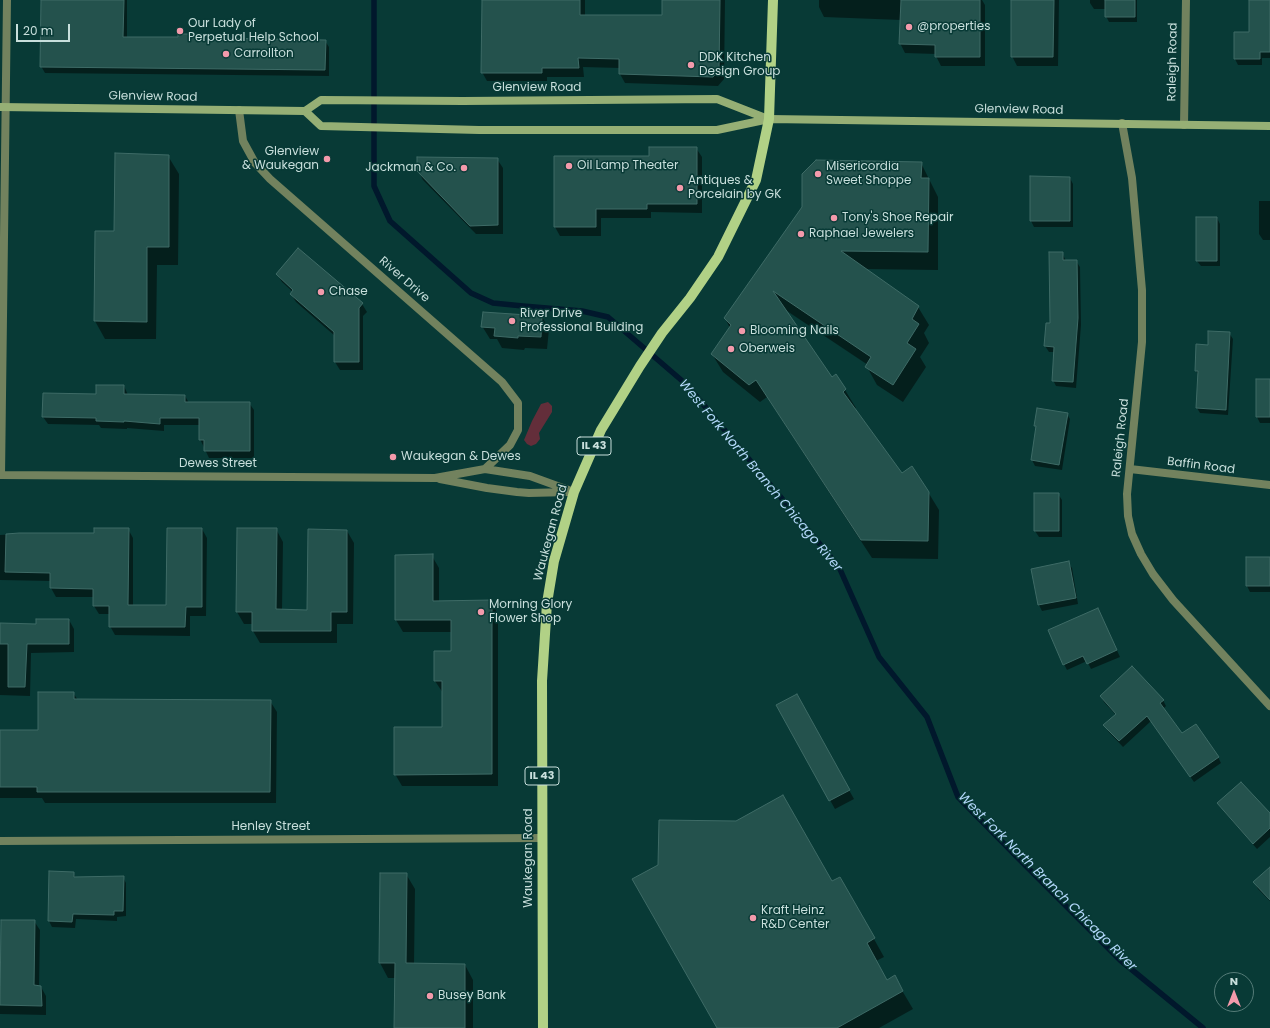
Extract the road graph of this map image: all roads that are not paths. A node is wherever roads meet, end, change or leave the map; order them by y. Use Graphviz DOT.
graph roads {
  1 [pos="7,0"];
  2 [pos="773,0"];
  3 [pos="1186,0"];
  4 [pos="3,107"];
  5 [pos="239,110"];
  6 [pos="305,111"];
  7 [pos="769,119"];
  8 [pos="1122,123"];
  9 [pos="1184,125"];
  10 [pos="1270,126"];
  11 [pos="485,469"];
  12 [pos="1130,469"];
  13 [pos="1,474"];
  14 [pos="435,478"];
  15 [pos="1270,485"];
  16 [pos="574,492"];
  17 [pos="1270,706"];
  18 [pos="543,838"];
  19 [pos="0,841"];
  20 [pos="543,1028"];
  1 -- 4 [label="street"];
  2 -- 7 [label="main road, Waukegan Road / IL 43"];
  3 -- 9 [label="street, Raleigh Road"];
  4 -- 5 [label="main road, Glenview Road"];
  4 -- 13 [label="street"];
  5 -- 6 [label="main road, Glenview Road"];
  5 -- 11 [label="street, River Drive"];
  6 -- 7 [label="main road, Glenview Road"];
  6 -- 7 [label="main road, Glenview Road"];
  7 -- 8 [label="main road, Glenview Road"];
  7 -- 16 [label="main road, Waukegan Road / IL 43"];
  8 -- 9 [label="main road, Glenview Road"];
  8 -- 12 [label="street, Raleigh Road"];
  9 -- 10 [label="main road, Glenview Road"];
  11 -- 14 [label="street, Dewes Street"];
  11 -- 16 [label="street, Dewes Street"];
  12 -- 15 [label="street, Baffin Road"];
  12 -- 17 [label="street, Raleigh Road"];
  13 -- 14 [label="street, Dewes Street"];
  14 -- 16 [label="street, Dewes Street"];
  16 -- 18 [label="main road, Waukegan Road / IL 43"];
  18 -- 19 [label="street, Henley Street"];
  18 -- 20 [label="main road, Waukegan Road / IL 43"];
}
